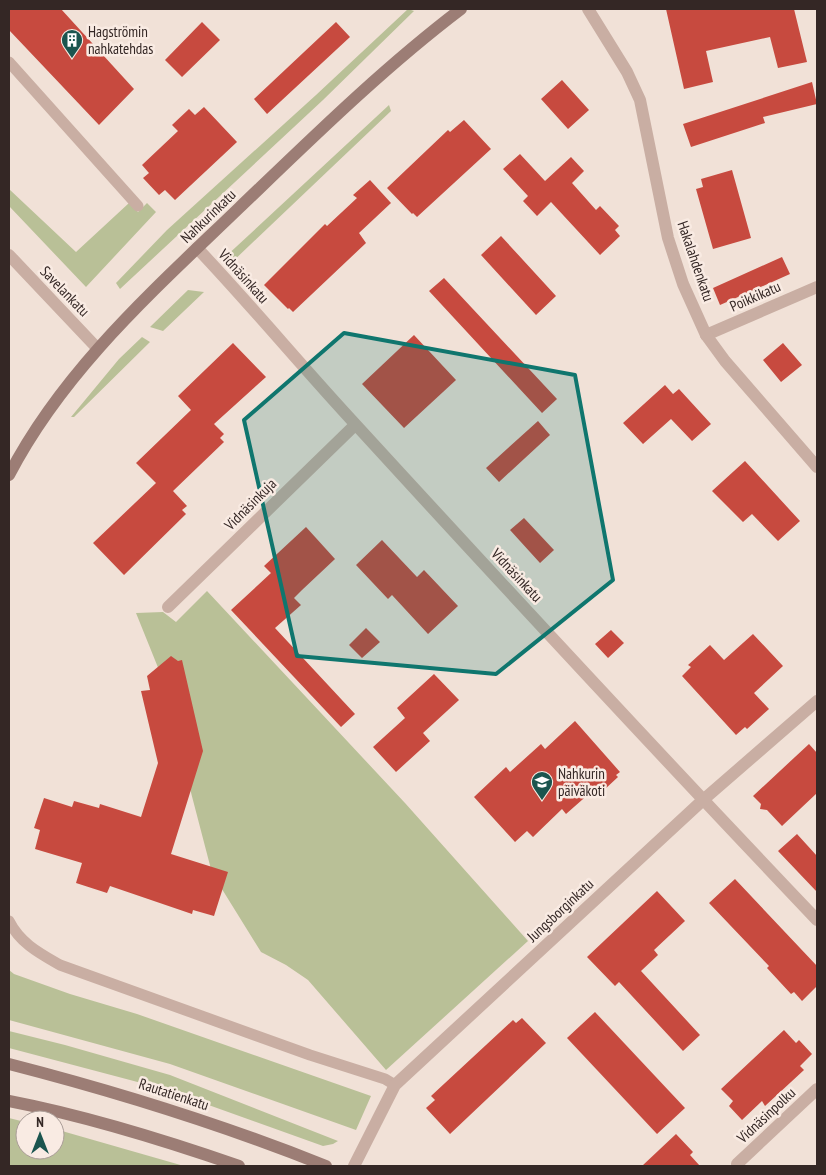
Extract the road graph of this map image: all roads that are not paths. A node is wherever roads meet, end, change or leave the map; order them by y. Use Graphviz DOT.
graph roads {
  1 [pos="461,9"];
  2 [pos="588,9"];
  3 [pos="9,62"];
  4 [pos="138,206"];
  5 [pos="197,248"];
  6 [pos="9,255"];
  7 [pos="817,287"];
  8 [pos="706,335"];
  9 [pos="97,348"];
  10 [pos="355,425"];
  11 [pos="817,467"];
  12 [pos="9,475"];
  13 [pos="168,607"];
  14 [pos="817,701"];
  15 [pos="703,800"];
  16 [pos="817,920"];
  17 [pos="9,921"];
  18 [pos="9,1064"];
  19 [pos="395,1086"];
  20 [pos="817,1089"];
  21 [pos="9,1100"];
  22 [pos="737,1164"];
  23 [pos="239,1166"];
  24 [pos="326,1166"];
  25 [pos="354,1166"];
  1 -- 5 [label="main road, Nahkurinkatu"];
  2 -- 8 [label="street, Hakalahdenkatu"];
  3 -- 4 [label="lane"];
  5 -- 9 [label="main road, Nahkurinkatu"];
  5 -- 10 [label="street, Vidnäsinkatu"];
  6 -- 9 [label="street, Savelankatu"];
  7 -- 8 [label="street, Poikkikatu"];
  8 -- 11 [label="street, Hakalahdenkatu"];
  9 -- 12 [label="main road, Nahkurinkatu"];
  10 -- 13 [label="street, Vidnäsinkuja"];
  10 -- 15 [label="street, Vidnäsinkatu"];
  14 -- 15 [label="street, Jungsborginkatu"];
  15 -- 16 [label="street, Vidnäsinkatu"];
  15 -- 19 [label="street, Jungsborginkatu"];
  17 -- 19 [label="lane"];
  18 -- 24 [label="main road, Rautatienkatu"];
  19 -- 25 [label="street, Jungsborginkatu"];
  20 -- 22 [label="street, Vidnäsinpolku"];
  21 -- 23 [label="main road"];
}
